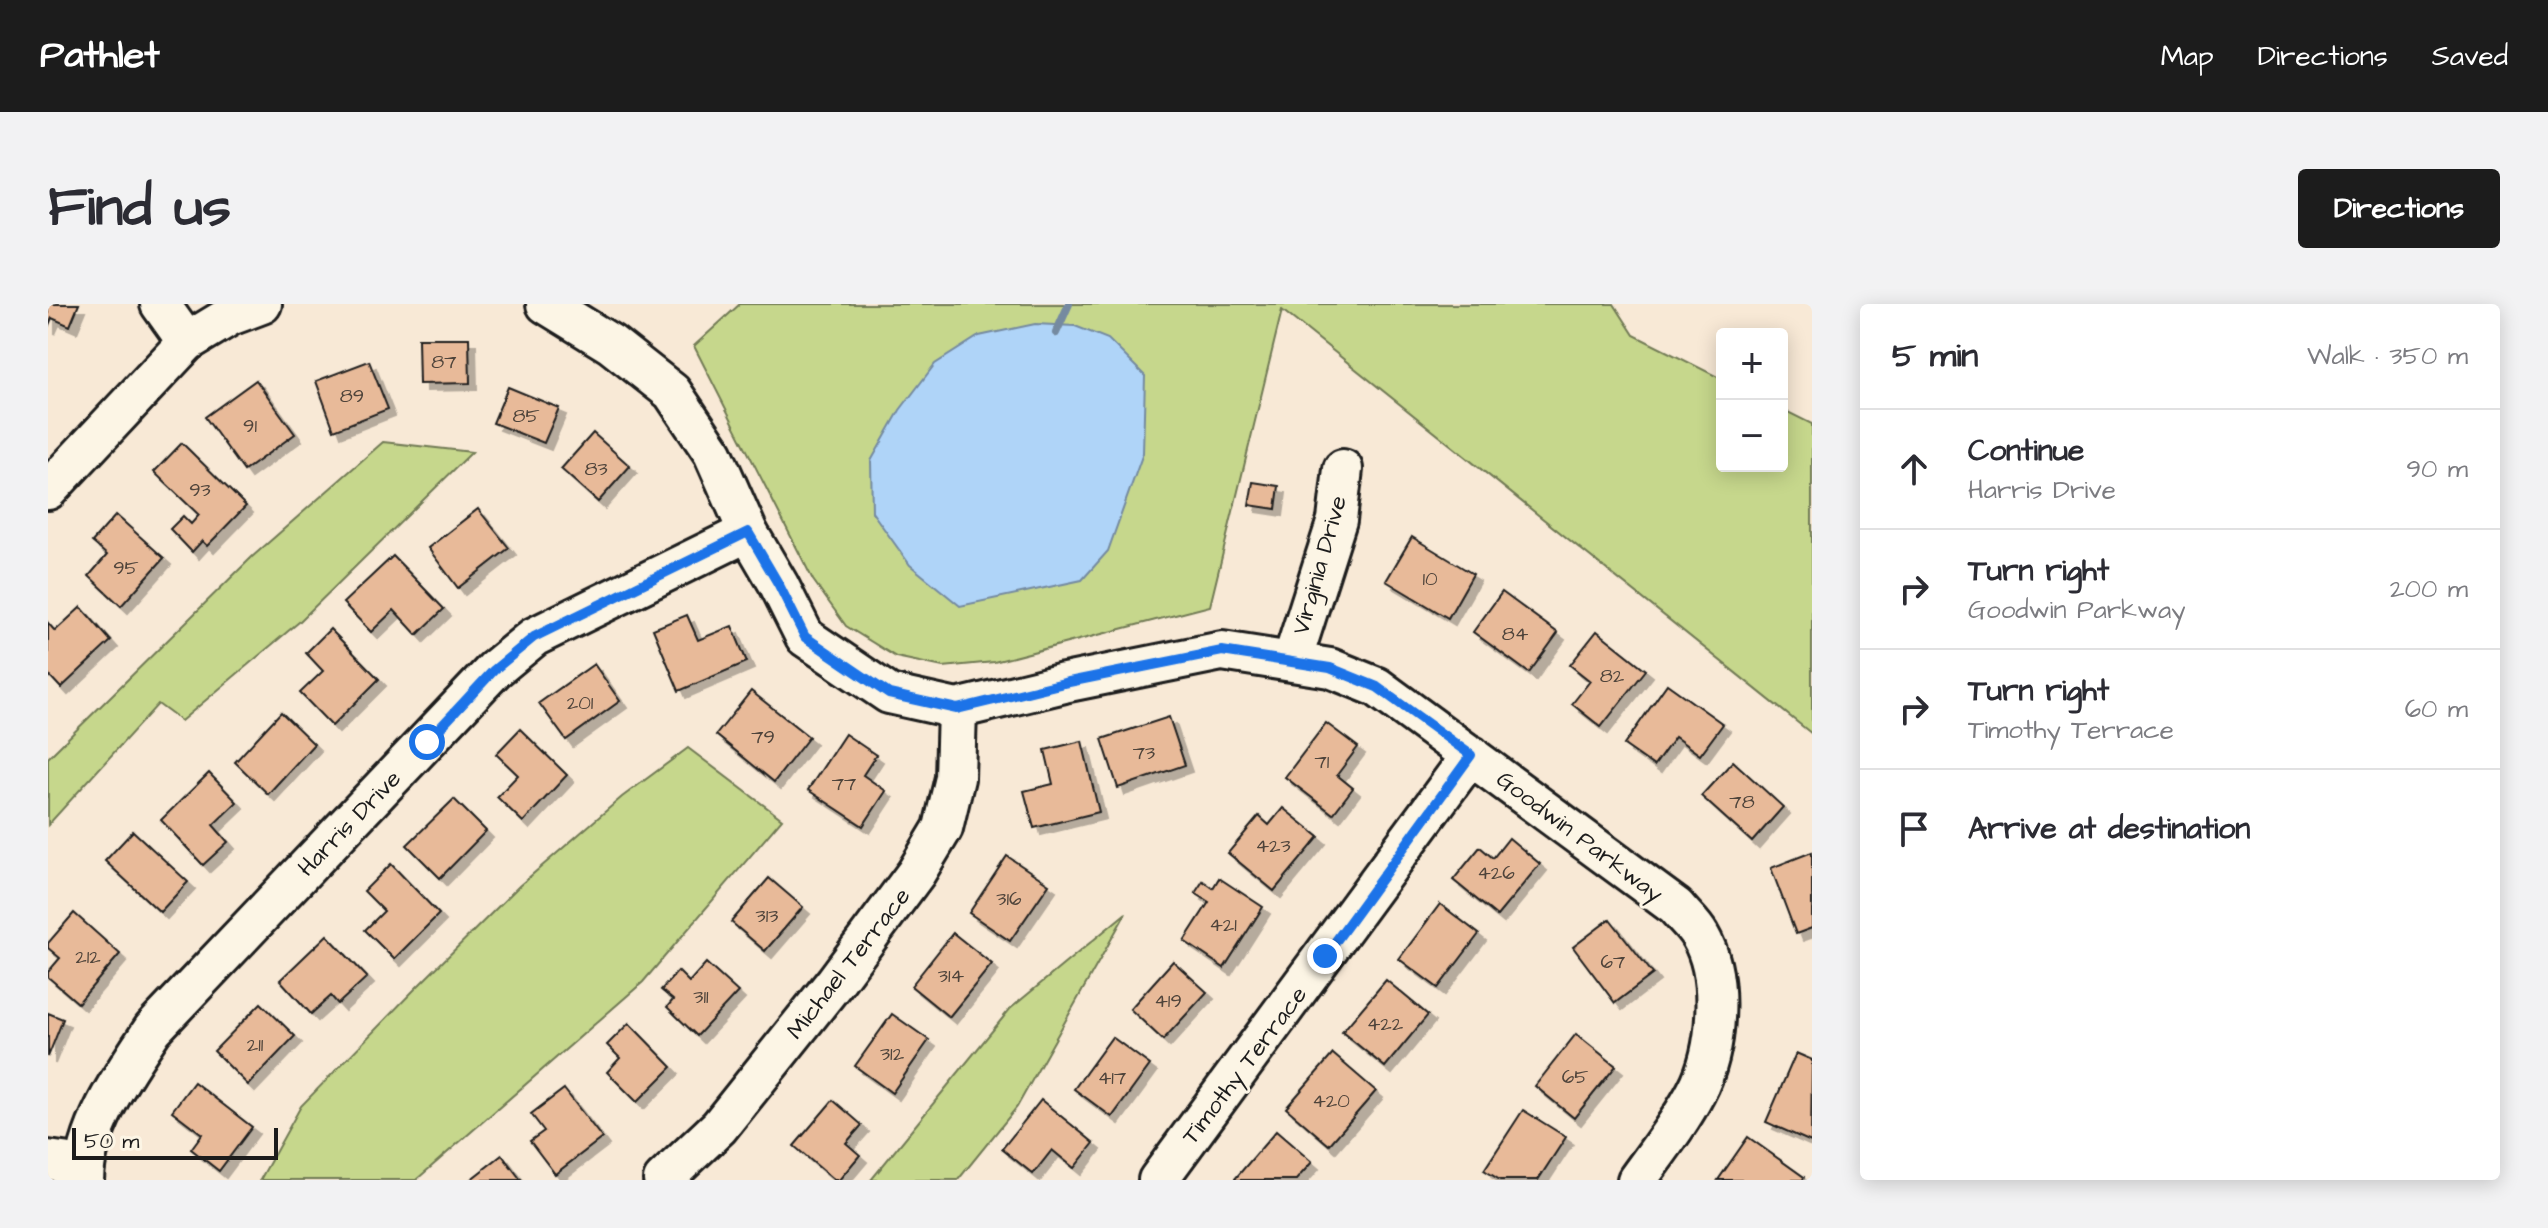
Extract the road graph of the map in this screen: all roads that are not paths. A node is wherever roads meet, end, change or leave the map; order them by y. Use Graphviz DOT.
graph roads {
  1 [pos="160,304"];
  2 [pos="262,304"];
  3 [pos="546,304"];
  4 [pos="187,342"];
  5 [pos="1343,469"];
  6 [pos="48,490"];
  7 [pos="748,532"];
  8 [pos="1292,661"];
  9 [pos="957,709"];
  10 [pos="1471,755"];
  11 [pos="72,1168"];
  12 [pos="663,1180"];
  13 [pos="1158,1180"];
  14 [pos="1637,1180"];
  1 -- 4 [label="street"];
  2 -- 4 [label="street"];
  3 -- 7 [label="street, Goodwin Parkway"];
  4 -- 6 [label="street"];
  5 -- 8 [label="street, Virginia Drive"];
  7 -- 9 [label="street, Goodwin Parkway"];
  7 -- 11 [label="street, Harris Drive"];
  8 -- 9 [label="street, Goodwin Parkway"];
  8 -- 10 [label="street, Goodwin Parkway"];
  9 -- 12 [label="street, Michael Terrace"];
  10 -- 13 [label="street, Timothy Terrace"];
  10 -- 14 [label="street, Goodwin Parkway"];
}
